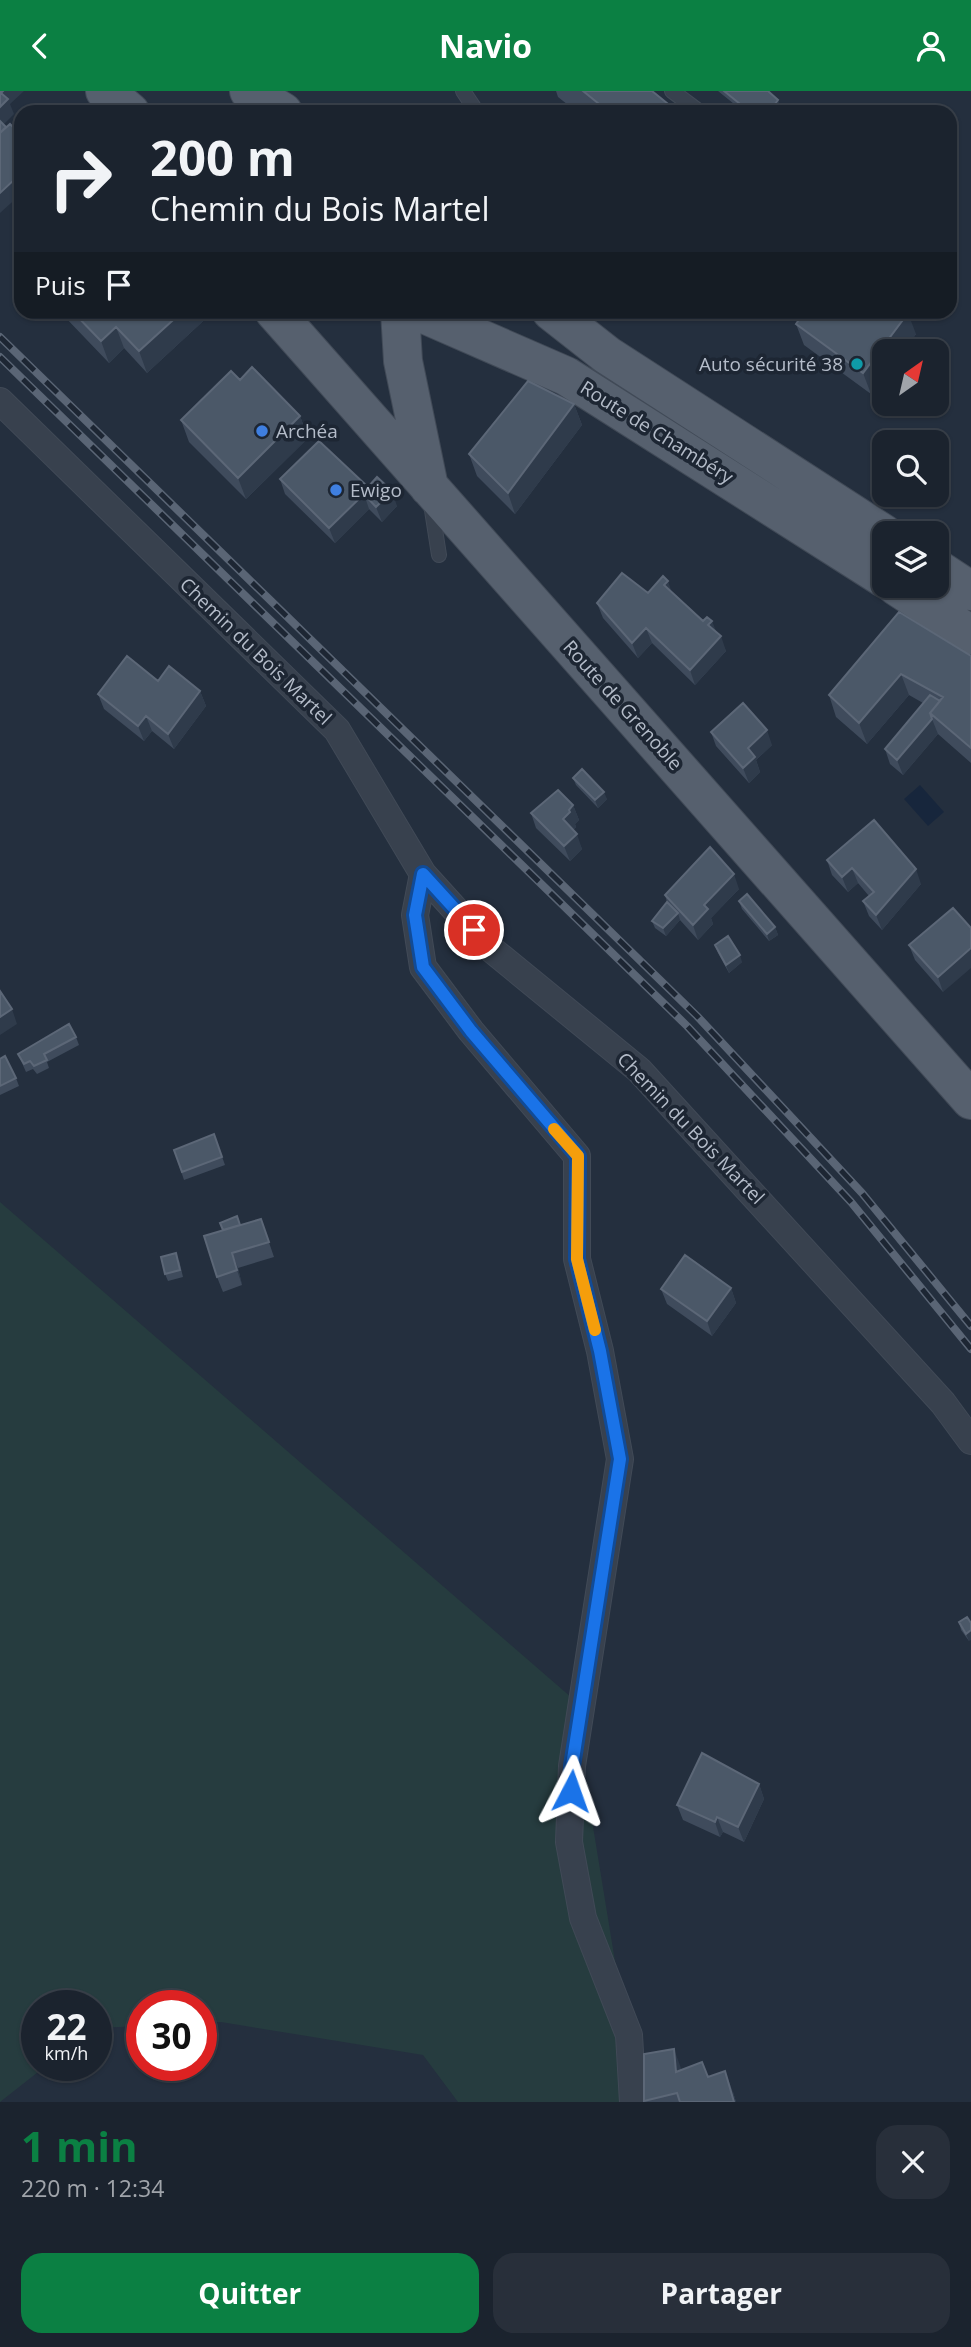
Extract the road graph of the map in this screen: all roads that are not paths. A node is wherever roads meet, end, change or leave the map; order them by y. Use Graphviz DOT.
graph roads {
  1 [pos="82,91"];
  2 [pos="105,91"];
  3 [pos="249,91"];
  4 [pos="672,91"];
  5 [pos="94,105"];
  6 [pos="122,105"];
  7 [pos="272,105"];
  8 [pos="691,105"];
  9 [pos="281,319"];
  10 [pos="400,319"];
  11 [pos="435,319"];
  12 [pos="561,319"];
  13 [pos="0,401"];
  14 [pos="429,489"];
  15 [pos="872,526"];
  16 [pos="439,555"];
  17 [pos="872,570"];
  18 [pos="949,577"];
  19 [pos="971,591"];
  20 [pos="914,598"];
  21 [pos="971,635"];
  22 [pos="423,874"];
  23 [pos="971,1100"];
  24 [pos="971,1441"];
  25 [pos="633,2102"];
  1 -- 5 [label="main road"];
  2 -- 6 [label="main road"];
  3 -- 7 [label="main road"];
  4 -- 8 [label="lane"];
  9 -- 14 [label="main road, Route de Grenoble"];
  10 -- 14 [label="main road"];
  11 -- 17 [label="main road, Route de Chambéry"];
  12 -- 15 [label="main road, Route de Chambéry"];
  13 -- 22 [label="street, Chemin du Bois Martel"];
  14 -- 16 [label="lane"];
  14 -- 23 [label="main road, Route de Grenoble"];
  18 -- 19 [label="main road"];
  20 -- 21 [label="main road"];
  22 -- 24 [label="street, Chemin du Bois Martel"];
  22 -- 25 [label="street"];
}
